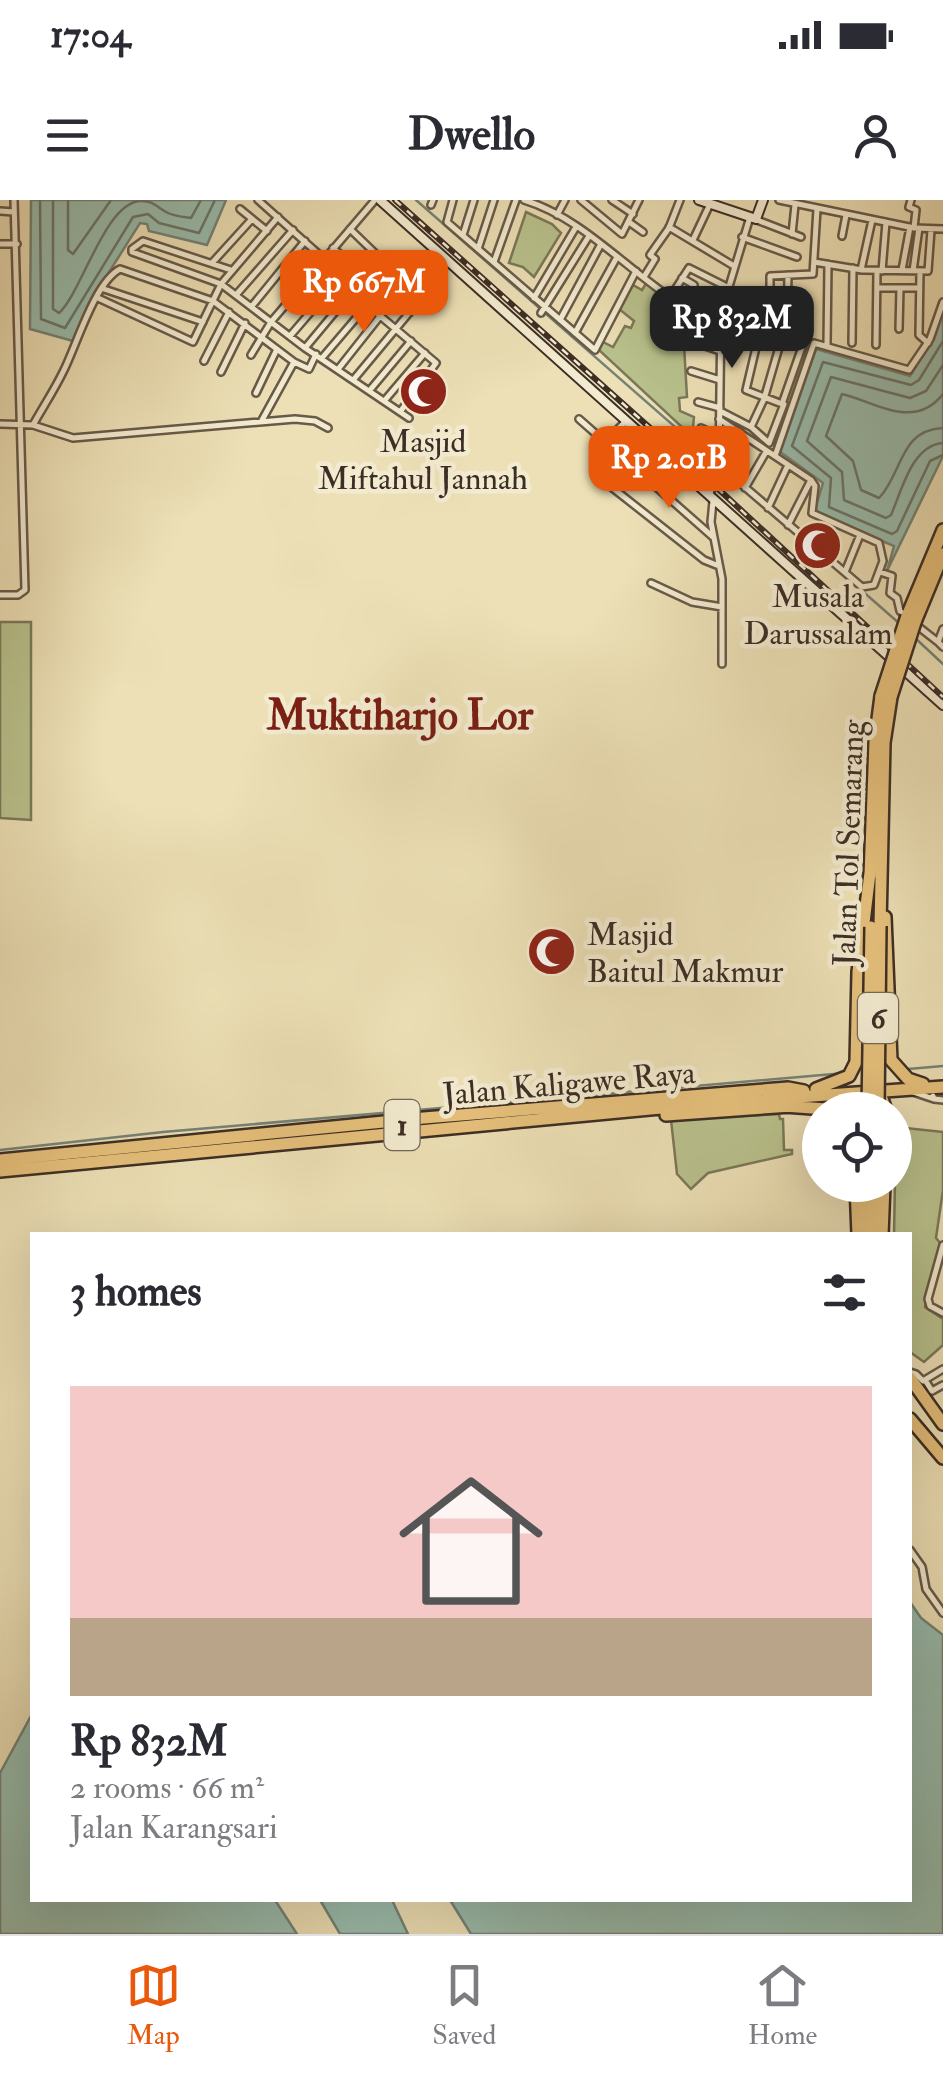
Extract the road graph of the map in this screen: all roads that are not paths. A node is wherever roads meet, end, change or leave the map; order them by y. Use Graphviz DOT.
graph roads {
  1 [pos="14,200"];
  2 [pos="258,200"];
  3 [pos="377,200"];
  4 [pos="453,200"];
  5 [pos="474,200"];
  6 [pos="494,200"];
  7 [pos="520,200"];
  8 [pos="564,200"];
  9 [pos="581,200"];
  10 [pos="612,200"];
  11 [pos="640,200"];
  12 [pos="680,200"];
  13 [pos="763,200"];
  14 [pos="783,201"];
  15 [pos="910,201"];
  16 [pos="537,202"];
  17 [pos="707,202"];
  18 [pos="727,204"];
  19 [pos="800,204"];
  20 [pos="240,209"];
  21 [pos="817,209"];
  22 [pos="0,211"];
  23 [pos="14,212"];
  24 [pos="633,214"];
  25 [pos="557,215"];
  26 [pos="846,215"];
  27 [pos="278,217"];
  28 [pos="252,218"];
  29 [pos="753,218"];
  30 [pos="872,220"];
  31 [pos="629,222"];
  32 [pos="886,222"];
  33 [pos="669,227"];
  34 [pos="915,227"];
  35 [pos="576,228"];
  36 [pos="931,228"];
  37 [pos="350,229"];
  38 [pos="943,229"];
  39 [pos="267,230"];
  40 [pos="292,230"];
  41 [pos="643,232"];
  42 [pos="792,234"];
  43 [pos="462,236"];
  44 [pos="590,236"];
  45 [pos="842,236"];
  46 [pos="742,237"];
  47 [pos="801,237"];
  48 [pos="693,240"];
  49 [pos="305,242"];
  50 [pos="0,244"];
  51 [pos="17,244"];
  52 [pos="601,244"];
  53 [pos="333,248"];
  54 [pos="478,250"];
  55 [pos="442,256"];
  56 [pos="618,256"];
  57 [pos="324,258"];
  58 [pos="380,258"];
  59 [pos="796,258"];
  60 [pos="494,262"];
  61 [pos="814,262"];
  62 [pos="212,263"];
  63 [pos="351,264"];
  64 [pos="828,264"];
  65 [pos="734,266"];
  66 [pos="857,269"];
  67 [pos="231,270"];
  68 [pos="636,270"];
  69 [pos="902,270"];
  70 [pos="879,271"];
  71 [pos="916,272"];
  72 [pos="788,275"];
  73 [pos="364,276"];
  74 [pos="644,277"];
  75 [pos="682,278"];
  76 [pos="412,283"];
  77 [pos="222,284"];
  78 [pos="694,285"];
  79 [pos="727,287"];
  80 [pos="877,288"];
  81 [pos="900,288"];
  82 [pos="919,288"];
  83 [pos="104,289"];
  84 [pos="380,290"];
  85 [pos="353,293"];
  86 [pos="236,295"];
  87 [pos="671,296"];
  88 [pos="98,298"];
  89 [pos="534,298"];
  90 [pos="392,300"];
  91 [pos="213,302"];
  92 [pos="943,302"];
  93 [pos="366,305"];
  94 [pos="252,306"];
  95 [pos="770,308"];
  96 [pos="787,308"];
  97 [pos="804,308"];
  98 [pos="543,310"];
  99 [pos="229,312"];
  100 [pos="407,314"];
  101 [pos="380,317"];
  102 [pos="560,320"];
  103 [pos="203,322"];
  104 [pos="272,322"];
  105 [pos="245,323"];
  106 [pos="787,323"];
  107 [pos="721,326"];
  108 [pos="395,328"];
  109 [pos="899,328"];
  110 [pos="739,329"];
  111 [pos="575,333"];
  112 [pos="290,336"];
  113 [pos="782,336"];
  114 [pos="260,337"];
  115 [pos="410,340"];
  116 [pos="690,341"];
  117 [pos="928,343"];
  118 [pos="827,344"];
  119 [pos="852,344"];
  120 [pos="876,345"];
  121 [pos="305,348"];
  122 [pos="278,349"];
  123 [pos="720,351"];
  124 [pos="425,353"];
  125 [pos="251,355"];
  126 [pos="319,356"];
  127 [pos="204,360"];
  128 [pos="294,362"];
  129 [pos="339,368"];
  130 [pos="220,372"];
  131 [pos="691,372"];
  132 [pos="354,379"];
  133 [pos="720,380"];
  134 [pos="370,390"];
  135 [pos="256,393"];
  136 [pos="764,399"];
  137 [pos="385,400"];
  138 [pos="698,402"];
  139 [pos="784,404"];
  140 [pos="720,409"];
  141 [pos="400,412"];
  142 [pos="409,418"];
  143 [pos="580,420"];
  144 [pos="720,420"];
  145 [pos="261,422"];
  146 [pos="624,422"];
  147 [pos="0,424"];
  148 [pos="26,425"];
  149 [pos="750,427"];
  150 [pos="328,428"];
  151 [pos="701,428"];
  152 [pos="741,433"];
  153 [pos="719,436"];
  154 [pos="605,442"];
  155 [pos="766,452"];
  156 [pos="776,452"];
  157 [pos="789,464"];
  158 [pos="720,468"];
  159 [pos="811,480"];
  160 [pos="605,482"];
  161 [pos="746,488"];
  162 [pos="711,499"];
  163 [pos="768,508"];
  164 [pos="788,525"];
  165 [pos="943,530"];
  166 [pos="860,534"];
  167 [pos="713,537"];
  168 [pos="826,543"];
  169 [pos="820,554"];
  170 [pos="943,554"];
  171 [pos="720,566"];
  172 [pos="844,572"];
  173 [pos="884,573"];
  174 [pos="651,583"];
  175 [pos="0,595"];
  176 [pos="722,607"];
  177 [pos="911,619"];
  178 [pos="943,629"];
  179 [pos="940,645"];
  180 [pos="722,664"];
  181 [pos="943,706"];
  182 [pos="876,873"];
  183 [pos="876,926"];
  184 [pos="900,1081"];
  185 [pos="844,1083"];
  186 [pos="930,1089"];
  187 [pos="810,1090"];
  188 [pos="869,1092"];
  189 [pos="875,1092"];
  190 [pos="878,1092"];
  191 [pos="802,1097"];
  192 [pos="943,1100"];
  193 [pos="724,1102"];
  194 [pos="791,1106"];
  195 [pos="802,1107"];
  196 [pos="313,1139"];
  197 [pos="0,1169"];
  198 [pos="857,1202"];
  199 [pos="867,1202"];
  200 [pos="875,1202"];
  201 [pos="883,1202"];
  202 [pos="858,1232"];
  203 [pos="866,1232"];
  204 [pos="874,1232"];
  205 [pos="882,1232"];
  206 [pos="943,1245"];
  207 [pos="943,1314"];
  208 [pos="943,1369"];
  209 [pos="912,1376"];
  210 [pos="912,1378"];
  211 [pos="925,1380"];
  212 [pos="943,1385"];
  213 [pos="912,1421"];
  214 [pos="943,1424"];
  215 [pos="943,1458"];
  216 [pos="912,1553"];
  217 [pos="943,1613"];
  1 -- 23 [label="street"];
  2 -- 27 [label="street"];
  3 -- 37 [label="street"];
  3 -- 55 [label="street"];
  4 -- 43 [label="street"];
  5 -- 43 [label="street"];
  6 -- 54 [label="street"];
  7 -- 16 [label="street"];
  7 -- 60 [label="street"];
  8 -- 25 [label="street"];
  9 -- 31 [label="street"];
  10 -- 24 [label="street"];
  11 -- 24 [label="street"];
  12 -- 33 [label="street"];
  13 -- 29 [label="street"];
  14 -- 19 [label="street"];
  15 -- 34 [label="street"];
  16 -- 25 [label="street"];
  17 -- 18 [label="street"];
  17 -- 48 [label="street"];
  18 -- 29 [label="street"];
  19 -- 21 [label="street"];
  19 -- 42 [label="street"];
  20 -- 28 [label="street"];
  21 -- 26 [label="street"];
  21 -- 61 [label="street"];
  22 -- 23 [label="street"];
  23 -- 51 [label="street"];
  24 -- 31 [label="street"];
  25 -- 35 [label="street"];
  26 -- 30 [label="street"];
  26 -- 45 [label="street"];
  27 -- 39 [label="street"];
  27 -- 40 [label="street"];
  28 -- 39 [label="street"];
  28 -- 62 [label="street"];
  29 -- 42 [label="street"];
  29 -- 46 [label="street"];
  30 -- 32 [label="street"];
  30 -- 66 [label="street"];
  31 -- 41 [label="street"];
  32 -- 34 [label="street"];
  32 -- 70 [label="street"];
  33 -- 48 [label="street"];
  33 -- 74 [label="street"];
  34 -- 36 [label="street"];
  34 -- 69 [label="street"];
  34 -- 71 [label="street"];
  35 -- 44 [label="street"];
  35 -- 89 [label="street"];
  36 -- 38 [label="street"];
  36 -- 71 [label="street"];
  37 -- 53 [label="street"];
  37 -- 58 [label="street"];
  39 -- 67 [label="street"];
  40 -- 49 [label="street"];
  40 -- 86 [label="street"];
  42 -- 47 [label="street"];
  43 -- 54 [label="street"];
  44 -- 52 [label="street"];
  44 -- 98 [label="street"];
  46 -- 59 [label="street"];
  46 -- 65 [label="street"];
  48 -- 65 [label="street"];
  49 -- 57 [label="street"];
  49 -- 94 [label="street"];
  50 -- 51 [label="street"];
  51 -- 148 [label="street"];
  52 -- 56 [label="street"];
  52 -- 102 [label="street"];
  53 -- 57 [label="street"];
  53 -- 63 [label="street"];
  54 -- 60 [label="street"];
  55 -- 100 [label="street"];
  55 -- 146 [label="street"];
  56 -- 68 [label="street"];
  56 -- 111 [label="street"];
  57 -- 104 [label="street"];
  58 -- 73 [label="street"];
  58 -- 76 [label="street"];
  60 -- 89 [label="street"];
  61 -- 64 [label="street"];
  61 -- 72 [label="street"];
  62 -- 67 [label="street"];
  62 -- 77 [label="street"];
  63 -- 73 [label="street"];
  63 -- 112 [label="street"];
  64 -- 66 [label="street"];
  64 -- 118 [label="street"];
  65 -- 79 [label="street"];
  66 -- 70 [label="street"];
  66 -- 119 [label="street"];
  67 -- 77 [label="street"];
  68 -- 74 [label="street"];
  68 -- 111 [label="street"];
  69 -- 70 [label="street"];
  69 -- 71 [label="street"];
  70 -- 80 [label="street"];
  71 -- 82 [label="street"];
  72 -- 95 [label="street"];
  72 -- 96 [label="street"];
  73 -- 84 [label="street"];
  73 -- 85 [label="street"];
  74 -- 87 [label="street"];
  75 -- 78 [label="street"];
  75 -- 79 [label="street"];
  75 -- 87 [label="street"];
  77 -- 86 [label="street"];
  77 -- 91 [label="street"];
  79 -- 107 [label="street"];
  80 -- 81 [label="street"];
  80 -- 120 [label="street"];
  81 -- 82 [label="street"];
  81 -- 109 [label="street"];
  82 -- 117 [label="street"];
  83 -- 88 [label="street"];
  83 -- 91 [label="street"];
  83 -- 103 [label="street"];
  84 -- 90 [label="street"];
  84 -- 93 [label="street"];
  85 -- 93 [label="street"];
  85 -- 121 [label="street"];
  86 -- 94 [label="street"];
  87 -- 107 [label="street"];
  88 -- 103 [label="street"];
  88 -- 148 [label="street"];
  89 -- 98 [label="street"];
  90 -- 100 [label="street"];
  90 -- 101 [label="street"];
  91 -- 99 [label="street"];
  91 -- 103 [label="street"];
  92 -- 117 [label="street"];
  93 -- 101 [label="street"];
  93 -- 126 [label="street"];
  94 -- 104 [label="street"];
  96 -- 97 [label="street"];
  96 -- 106 [label="street"];
  98 -- 102 [label="street"];
  99 -- 105 [label="street"];
  99 -- 127 [label="street"];
  100 -- 108 [label="street"];
  101 -- 108 [label="street"];
  101 -- 129 [label="street"];
  102 -- 111 [label="street"];
  104 -- 112 [label="street"];
  104 -- 114 [label="street"];
  105 -- 114 [label="street"];
  105 -- 130 [label="street"];
  107 -- 110 [label="street"];
  107 -- 123 [label="street"];
  108 -- 115 [label="street"];
  108 -- 132 [label="street"];
  112 -- 121 [label="street"];
  113 -- 136 [label="street"];
  113 -- 136 [label="street"];
  113 -- 139 [label="street"];
  114 -- 122 [label="street"];
  114 -- 125 [label="street"];
  115 -- 124 [label="street"];
  115 -- 134 [label="street"];
  116 -- 123 [label="street"];
  117 -- 118 [label="street"];
  118 -- 156 [label="street"];
  121 -- 126 [label="street"];
  122 -- 128 [label="street"];
  122 -- 135 [label="street"];
  123 -- 133 [label="street"];
  124 -- 137 [label="street"];
  124 -- 141 [label="street"];
  126 -- 128 [label="street"];
  126 -- 129 [label="street"];
  128 -- 145 [label="street"];
  129 -- 132 [label="street"];
  131 -- 133 [label="street"];
  132 -- 134 [label="street"];
  133 -- 140 [label="street"];
  134 -- 137 [label="street"];
  136 -- 139 [label="street"];
  136 -- 149 [label="street"];
  137 -- 141 [label="street"];
  138 -- 140 [label="street"];
  139 -- 149 [label="street"];
  140 -- 144 [label="street"];
  140 -- 149 [label="street"];
  141 -- 142 [label="street"];
  143 -- 154 [label="street"];
  144 -- 152 [label="street"];
  144 -- 153 [label="street"];
  145 -- 148 [label="street"];
  145 -- 150 [label="street"];
  146 -- 154 [label="street"];
  146 -- 162 [label="street"];
  147 -- 148 [label="street"];
  148 -- 175 [label="street"];
  151 -- 153 [label="street"];
  152 -- 155 [label="street"];
  152 -- 158 [label="street"];
  153 -- 158 [label="street"];
  154 -- 167 [label="street"];
  155 -- 156 [label="street"];
  155 -- 161 [label="street"];
  156 -- 157 [label="street"];
  157 -- 159 [label="street"];
  157 -- 163 [label="street"];
  158 -- 161 [label="street"];
  158 -- 162 [label="street"];
  159 -- 164 [label="street"];
  159 -- 166 [label="street"];
  160 -- 171 [label="street"];
  161 -- 163 [label="street"];
  162 -- 167 [label="street"];
  162 -- 181 [label="street"];
  163 -- 164 [label="street"];
  164 -- 169 [label="street"];
  165 -- 177 [label="highway, Jalan Tol Semarang / 6"];
  166 -- 172 [label="street"];
  166 -- 173 [label="street"];
  167 -- 171 [label="street"];
  168 -- 169 [label="street"];
  169 -- 172 [label="street"];
  170 -- 177 [label="highway, Jalan Tol Semarang / 6"];
  171 -- 176 [label="street"];
  172 -- 173 [label="street"];
  173 -- 179 [label="street"];
  174 -- 176 [label="street"];
  176 -- 180 [label="street"];
  177 -- 182 [label="highway, Jalan Tol Semarang / 6, bridge"];
  178 -- 179 [label="street"];
  182 -- 183 [label="highway, Jalan Tol Semarang / 6"];
  182 -- 184 [label="highway"];
  182 -- 185 [label="highway"];
  183 -- 188 [label="highway, Jalan Tol Semarang / 6, bridge"];
  183 -- 190 [label="highway, Jalan Tol Semarang / 6, bridge"];
  184 -- 185 [label="highway"];
  184 -- 186 [label="highway"];
  184 -- 189 [label="highway"];
  185 -- 187 [label="highway, Jalan Kaligawe Raya / 1"];
  185 -- 189 [label="highway, 1"];
  186 -- 189 [label="highway"];
  186 -- 192 [label="street"];
  187 -- 196 [label="highway, Jalan Kaligawe Raya / 1"];
  187 -- 197 [label="highway"];
  191 -- 193 [label="highway"];
  193 -- 194 [label="highway, 1"];
  193 -- 196 [label="highway, Jalan Kaligawe Raya / 1"];
  194 -- 195 [label="highway, 1"];
  194 -- 196 [label="highway"];
  196 -- 197 [label="highway, Jalan Kaligawe Raya / 1"];
  198 -- 202 [label="highway"];
  199 -- 203 [label="highway"];
  200 -- 204 [label="highway"];
  201 -- 205 [label="highway"];
  206 -- 207 [label="street"];
  208 -- 211 [label="street"];
  209 -- 211 [label="street"];
  210 -- 214 [label="highway"];
  211 -- 212 [label="street"];
  213 -- 215 [label="highway"];
  216 -- 217 [label="street"];
}
